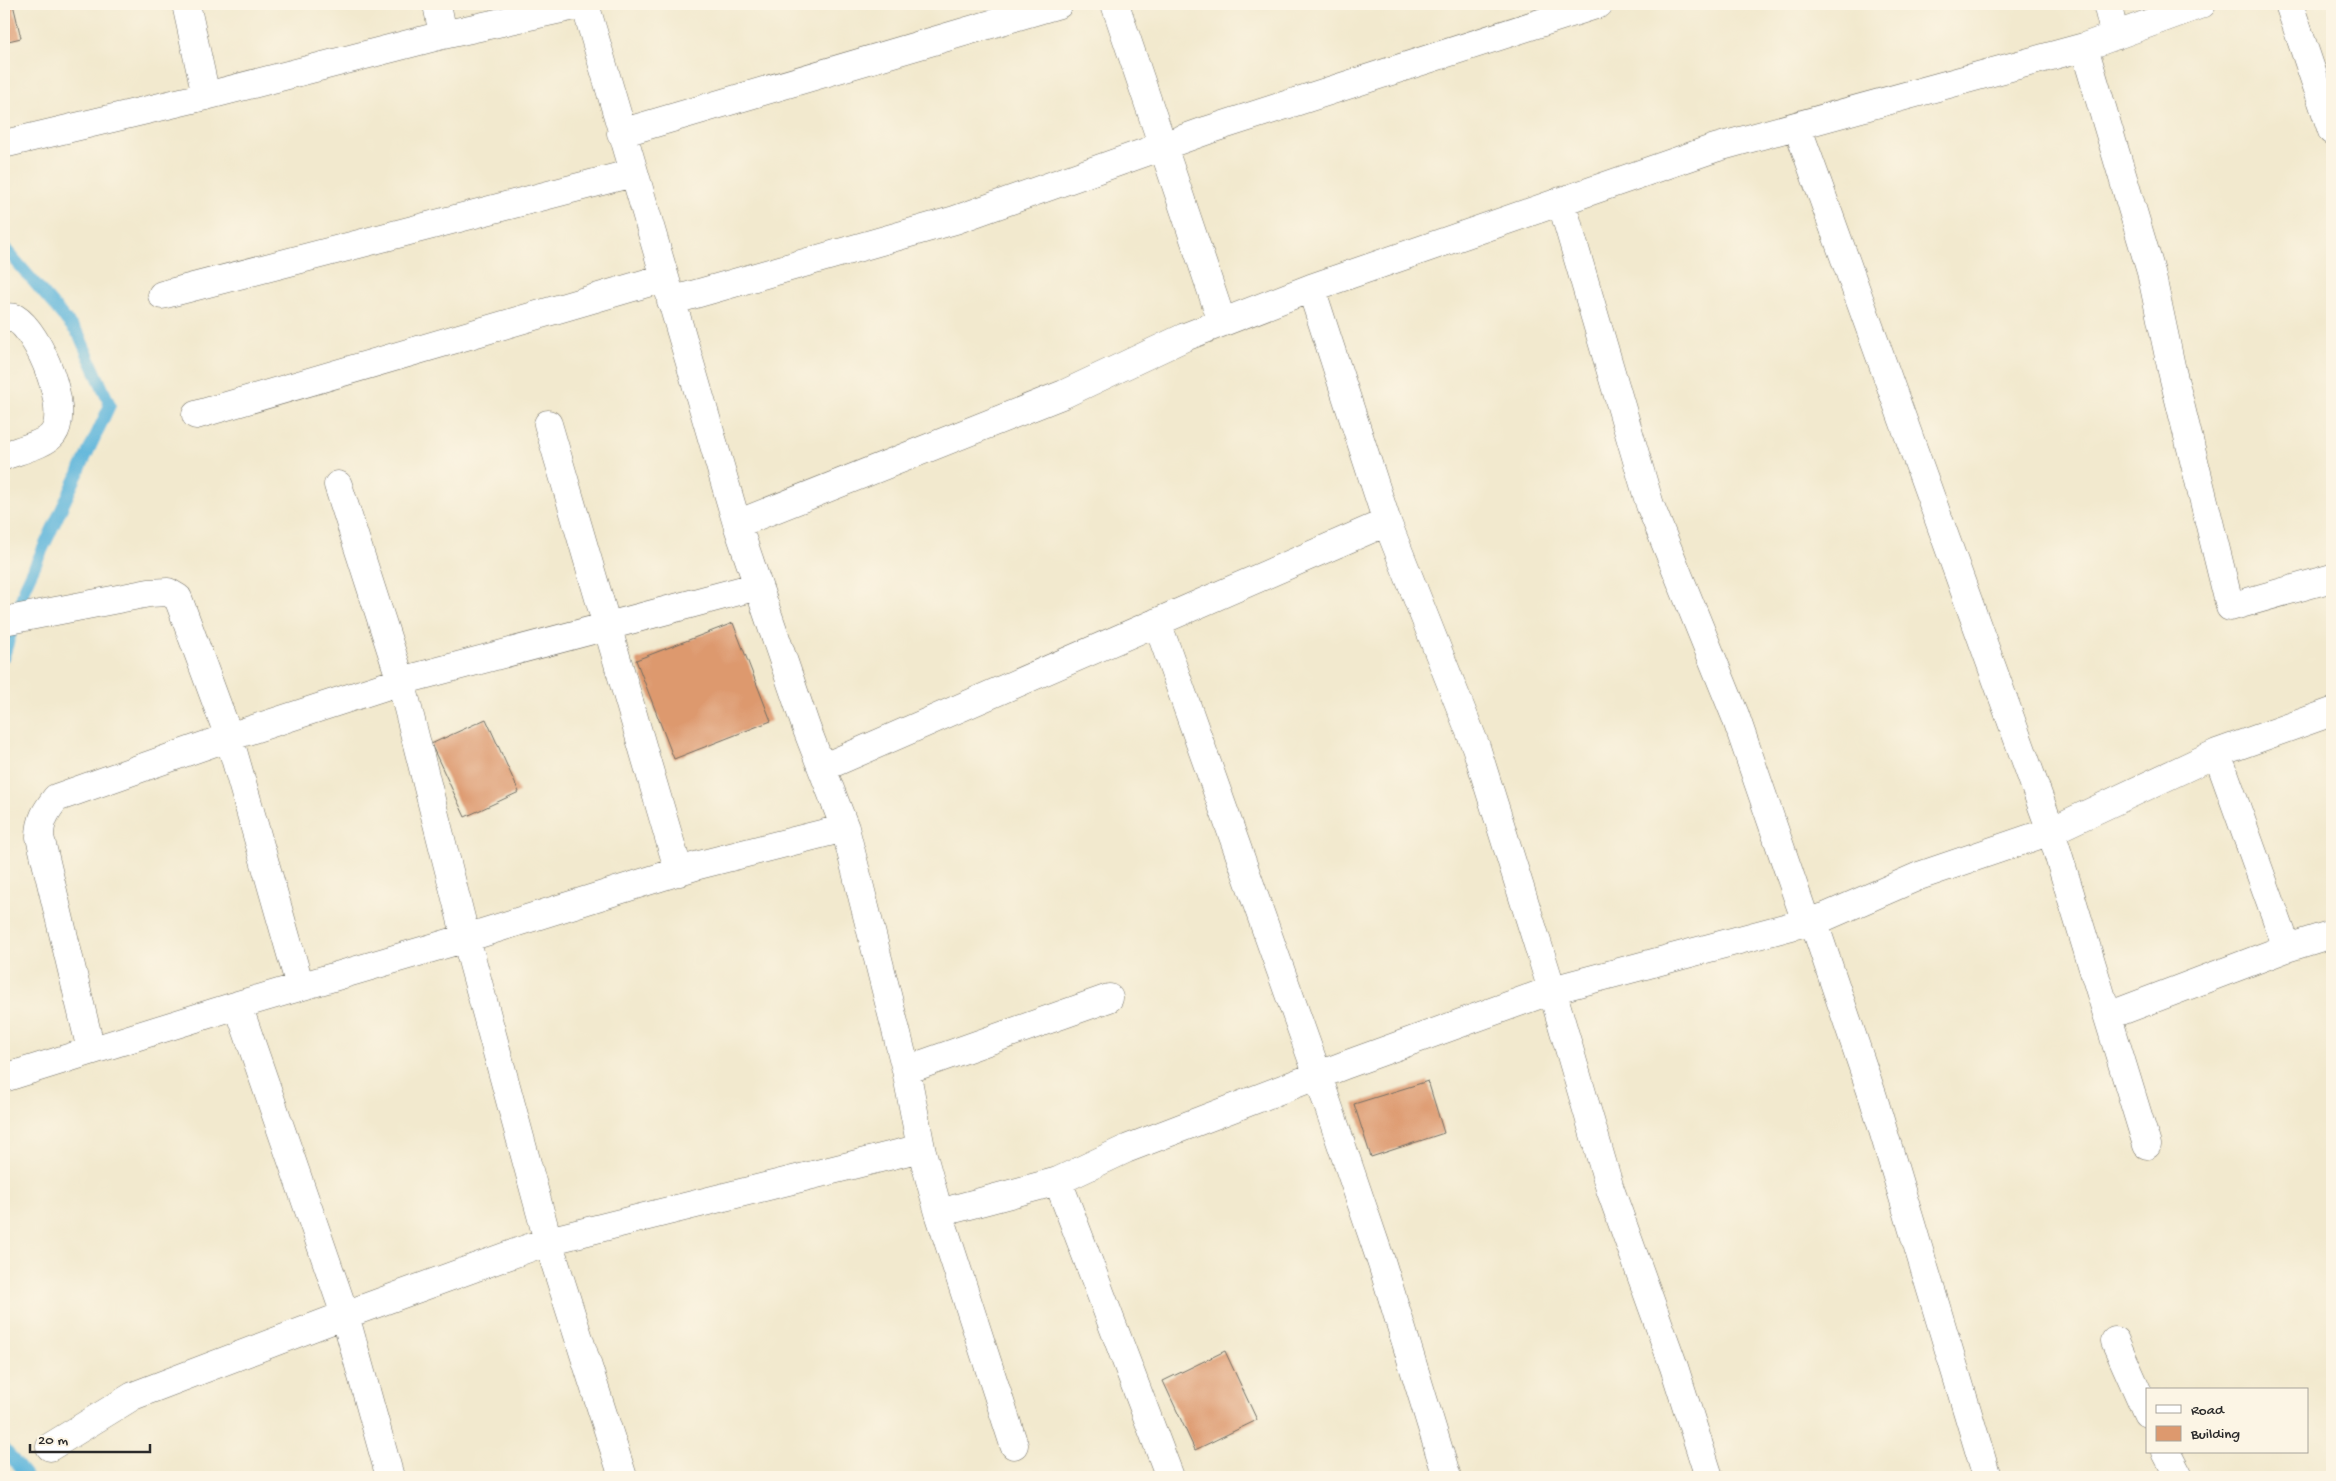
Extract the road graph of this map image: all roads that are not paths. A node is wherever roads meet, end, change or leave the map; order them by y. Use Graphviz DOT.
graph roads {
  1 [pos="186,4"];
  2 [pos="437,4"];
  3 [pos="584,4"];
  4 [pos="1059,4"];
  5 [pos="1115,4"];
  6 [pos="1599,4"];
  7 [pos="2108,4"];
  8 [pos="2202,4"];
  9 [pos="2289,4"];
  10 [pos="443,35"];
  11 [pos="2115,36"];
  12 [pos="2084,47"];
  13 [pos="206,96"];
  14 [pos="1797,126"];
  15 [pos="2332,131"];
  16 [pos="622,132"];
  17 [pos="4,144"];
  18 [pos="1163,146"];
  19 [pos="633,173"];
  20 [pos="1561,201"];
  21 [pos="1311,288"];
  22 [pos="668,290"];
  23 [pos="162,295"];
  24 [pos="4,317"];
  25 [pos="1222,322"];
  26 [pos="196,415"];
  27 [pos="548,424"];
  28 [pos="4,456"];
  29 [pos="338,486"];
  30 [pos="1387,522"];
  31 [pos="736,524"];
  32 [pos="2332,578"];
  33 [pos="758,586"];
  34 [pos="4,621"];
  35 [pos="1157,622"];
  36 [pos="606,628"];
  37 [pos="401,681"];
  38 [pos="2332,712"];
  39 [pos="229,738"];
  40 [pos="2217,753"];
  41 [pos="822,768"];
  42 [pos="845,828"];
  43 [pos="2051,831"];
  44 [pos="679,872"];
  45 [pos="1809,921"];
  46 [pos="2332,934"];
  47 [pos="466,938"];
  48 [pos="2287,948"];
  49 [pos="300,986"];
  50 [pos="1552,990"];
  51 [pos="1109,998"];
  52 [pos="238,1005"];
  53 [pos="2108,1016"];
  54 [pos="91,1050"];
  55 [pos="906,1070"];
  56 [pos="1318,1076"];
  57 [pos="4,1078"];
  58 [pos="2147,1145"];
  59 [pos="921,1148"];
  60 [pos="1058,1181"];
  61 [pos="939,1213"];
  62 [pos="548,1241"];
  63 [pos="345,1315"];
  64 [pos="2114,1341"];
  65 [pos="2146,1411"];
  66 [pos="1014,1444"];
  67 [pos="50,1447"];
  68 [pos="2167,1454"];
  69 [pos="390,1477"];
  70 [pos="623,1477"];
  71 [pos="1170,1477"];
  72 [pos="1447,1477"];
  73 [pos="1709,1477"];
  74 [pos="1987,1477"];
  75 [pos="2179,1477"];
  1 -- 13 [label="street"];
  2 -- 10 [label="street"];
  3 -- 10 [label="street"];
  3 -- 16 [label="street"];
  4 -- 16 [label="street"];
  5 -- 18 [label="street"];
  6 -- 18 [label="street"];
  7 -- 11 [label="street"];
  8 -- 11 [label="street"];
  9 -- 15 [label="street"];
  10 -- 13 [label="street"];
  11 -- 12 [label="street"];
  12 -- 14 [label="street"];
  12 -- 32 [label="street"];
  13 -- 17 [label="street"];
  14 -- 20 [label="street"];
  14 -- 43 [label="street"];
  16 -- 19 [label="street"];
  18 -- 22 [label="street"];
  18 -- 25 [label="street"];
  19 -- 22 [label="street"];
  19 -- 23 [label="street"];
  20 -- 21 [label="street"];
  20 -- 45 [label="street"];
  21 -- 25 [label="street"];
  21 -- 30 [label="street"];
  22 -- 26 [label="street"];
  22 -- 31 [label="street"];
  24 -- 28 [label="street"];
  25 -- 31 [label="street"];
  27 -- 36 [label="street"];
  29 -- 37 [label="street"];
  30 -- 35 [label="street"];
  30 -- 50 [label="street"];
  31 -- 33 [label="street"];
  33 -- 36 [label="street"];
  33 -- 41 [label="street"];
  34 -- 39 [label="street"];
  35 -- 41 [label="street"];
  35 -- 56 [label="street"];
  36 -- 37 [label="street"];
  36 -- 44 [label="street"];
  37 -- 39 [label="street"];
  37 -- 47 [label="street"];
  38 -- 40 [label="street"];
  39 -- 49 [label="street"];
  39 -- 54 [label="street"];
  40 -- 43 [label="street"];
  40 -- 48 [label="street"];
  41 -- 42 [label="street"];
  42 -- 44 [label="street"];
  42 -- 55 [label="street"];
  43 -- 45 [label="street"];
  43 -- 53 [label="street"];
  44 -- 47 [label="street"];
  45 -- 50 [label="street"];
  45 -- 74 [label="street"];
  46 -- 48 [label="street"];
  47 -- 49 [label="street"];
  47 -- 62 [label="street"];
  48 -- 53 [label="street"];
  49 -- 52 [label="street"];
  50 -- 56 [label="street"];
  50 -- 73 [label="street"];
  51 -- 55 [label="street"];
  52 -- 54 [label="street"];
  52 -- 63 [label="street"];
  53 -- 58 [label="street"];
  54 -- 57 [label="street"];
  55 -- 59 [label="street"];
  56 -- 60 [label="street"];
  56 -- 72 [label="street"];
  59 -- 61 [label="street"];
  59 -- 62 [label="street"];
  60 -- 61 [label="street"];
  60 -- 71 [label="street"];
  61 -- 66 [label="street"];
  62 -- 63 [label="street"];
  62 -- 70 [label="street"];
  63 -- 67 [label="street"];
  63 -- 69 [label="street"];
  64 -- 65 [label="street"];
  68 -- 75 [label="street"];
}
